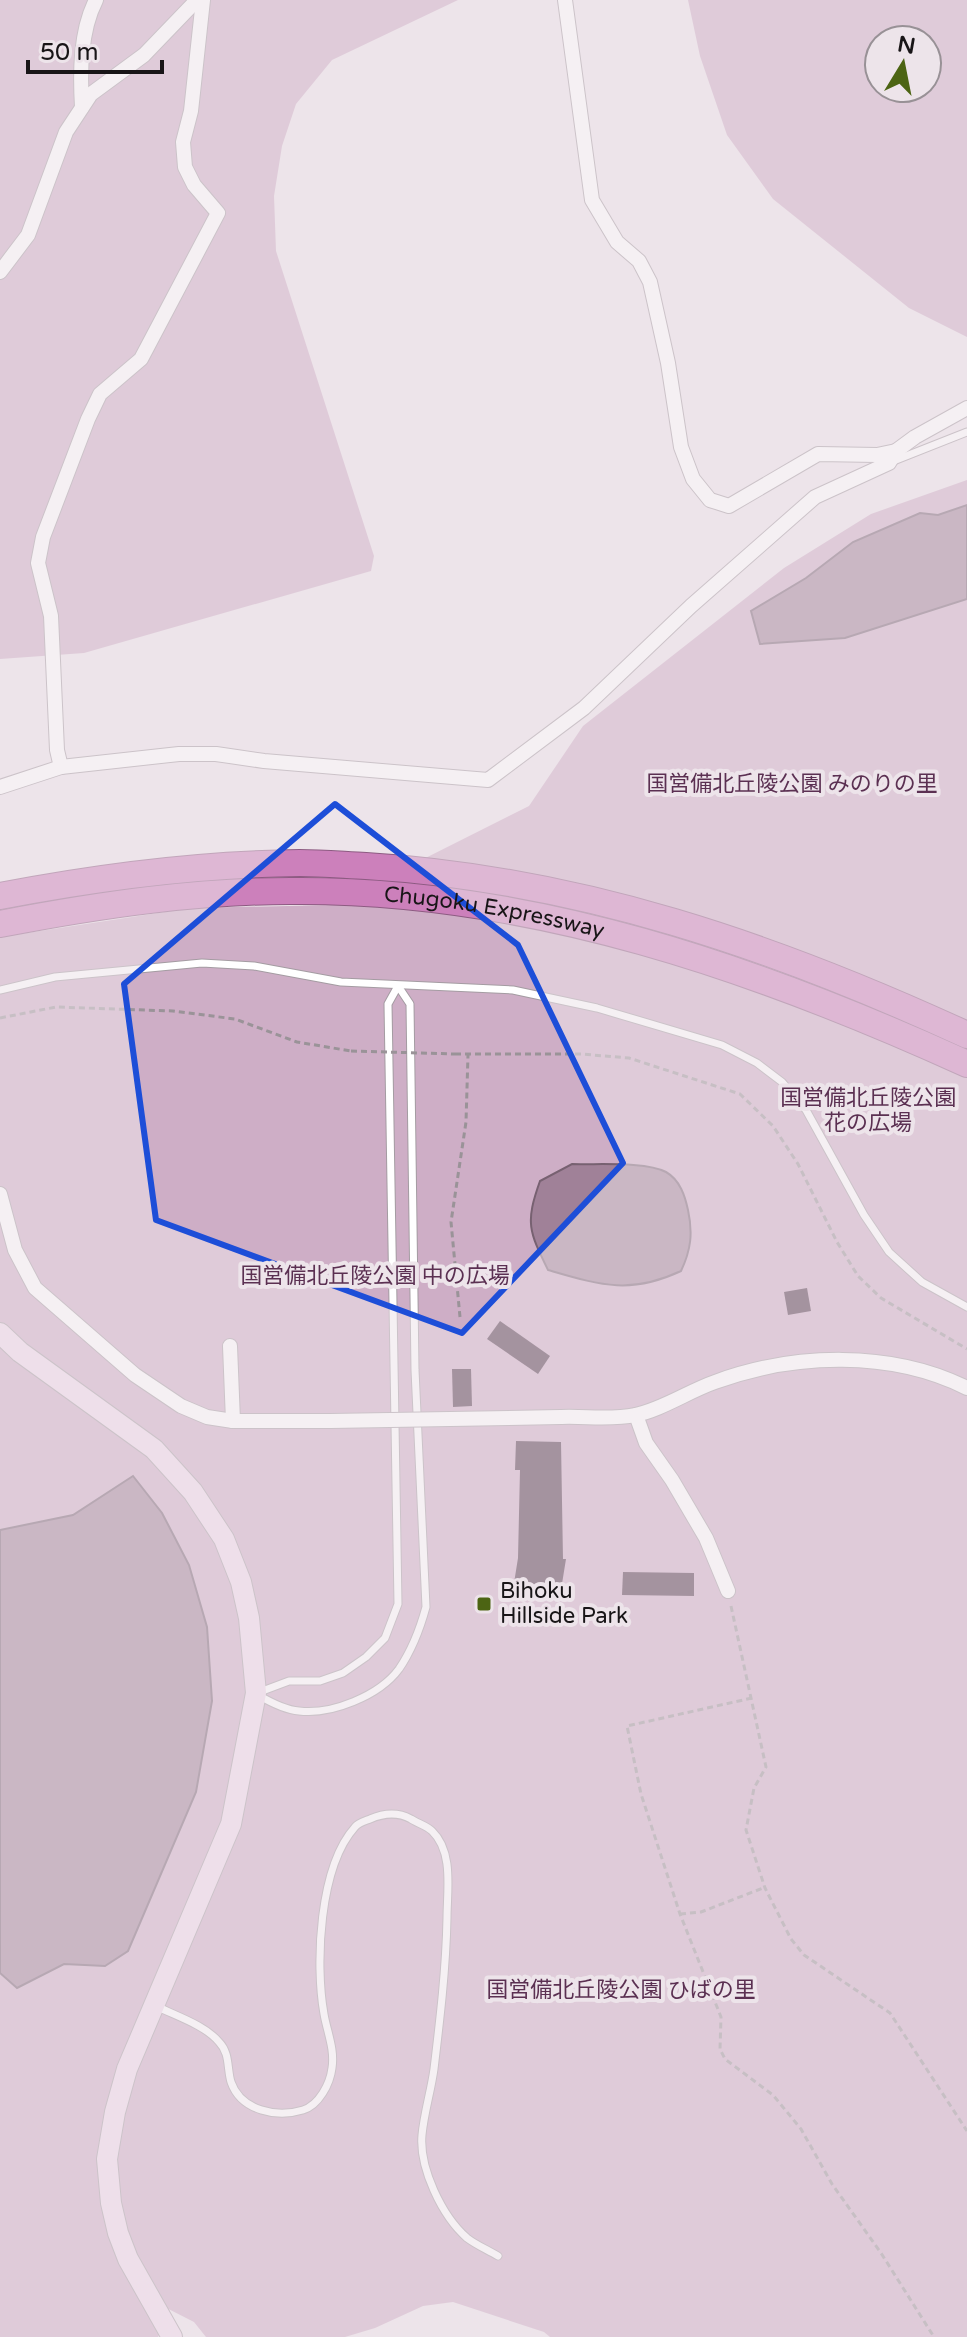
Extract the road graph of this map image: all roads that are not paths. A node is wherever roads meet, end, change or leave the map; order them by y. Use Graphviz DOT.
graph roads {
  1 [pos="96,0"];
  2 [pos="200,0"];
  3 [pos="565,0"];
  4 [pos="82,107"];
  5 [pos="0,272"];
  6 [pos="967,408"];
  7 [pos="967,432"];
  8 [pos="893,457"];
  9 [pos="61,767"];
  10 [pos="0,787"];
  11 [pos="0,896"];
  12 [pos="0,924"];
  13 [pos="398,986"];
  14 [pos="0,990"];
  15 [pos="967,1035"];
  16 [pos="967,1064"];
  17 [pos="0,1194"];
  18 [pos="967,1307"];
  19 [pos="0,1333"];
  20 [pos="230,1346"];
  21 [pos="967,1388"];
  22 [pos="636,1415"];
  23 [pos="233,1421"];
  24 [pos="728,1591"];
  25 [pos="256,1693"];
  26 [pos="153,2005"];
  27 [pos="498,2256"];
  28 [pos="172,2337"];
  1 -- 4 [label="street"];
  2 -- 4 [label="street"];
  2 -- 9 [label="street"];
  3 -- 8 [label="street"];
  4 -- 5 [label="street"];
  6 -- 8 [label="street"];
  7 -- 8 [label="lane"];
  8 -- 9 [label="street"];
  9 -- 10 [label="street"];
  11 -- 15 [label="highway, Chugoku Expressway"];
  12 -- 16 [label="highway, Chugoku Expressway"];
  13 -- 14 [label="lane"];
  13 -- 18 [label="lane"];
  13 -- 25 [label="lane"];
  13 -- 25 [label="lane"];
  17 -- 23 [label="street"];
  19 -- 25 [label="street"];
  20 -- 23 [label="street"];
  21 -- 22 [label="street"];
  22 -- 23 [label="street, bridge"];
  22 -- 24 [label="street"];
  25 -- 26 [label="street"];
  26 -- 27 [label="lane"];
  26 -- 28 [label="street"];
}
